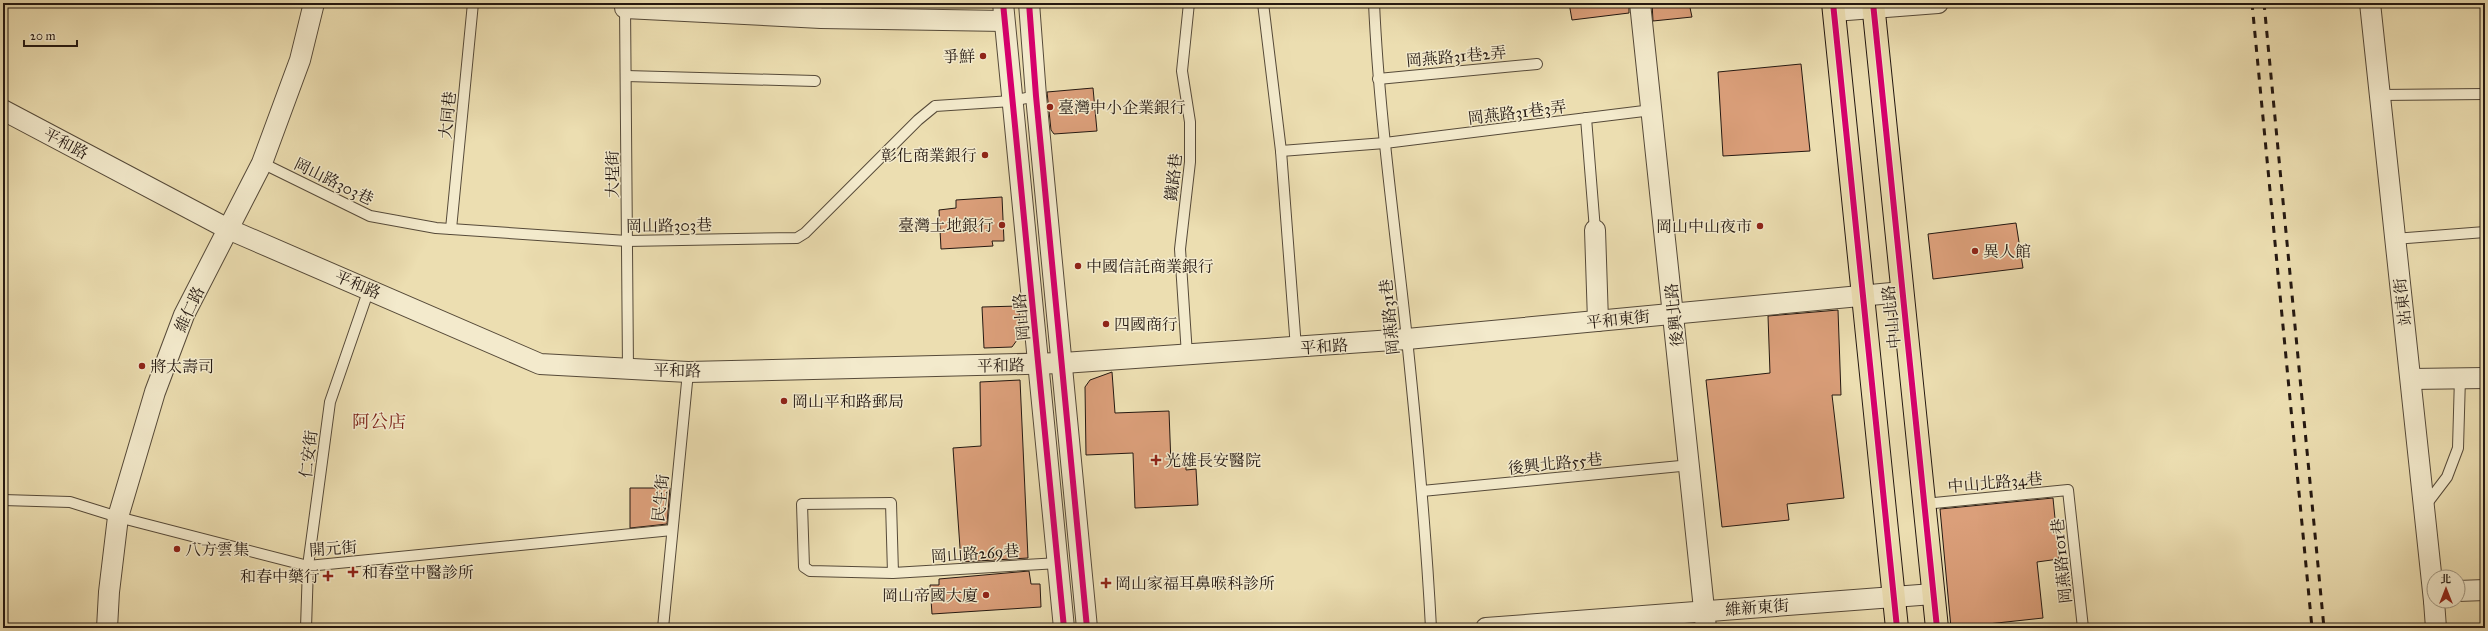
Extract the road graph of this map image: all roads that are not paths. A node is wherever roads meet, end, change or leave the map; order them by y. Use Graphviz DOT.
graph roads {
  1 [pos="314,3"];
  2 [pos="473,3"];
  3 [pos="1029,3"];
  4 [pos="1189,3"];
  5 [pos="1263,3"];
  6 [pos="1374,3"];
  7 [pos="1640,3"];
  8 [pos="1938,3"];
  9 [pos="2370,3"];
  10 [pos="625,5"];
  11 [pos="1873,5"];
  12 [pos="1834,7"];
  13 [pos="1003,12"];
  14 [pos="1537,64"];
  15 [pos="626,76"];
  16 [pos="1378,79"];
  17 [pos="815,81"];
  18 [pos="2485,94"];
  19 [pos="2379,95"];
  20 [pos="1036,96"];
  21 [pos="1012,101"];
  22 [pos="3,110"];
  23 [pos="1652,110"];
  24 [pos="1586,118"];
  25 [pos="1385,143"];
  26 [pos="1281,151"];
  27 [pos="262,163"];
  28 [pos="228,229"];
  29 [pos="451,229"];
  30 [pos="1595,230"];
  31 [pos="2485,232"];
  32 [pos="2394,239"];
  33 [pos="627,241"];
  34 [pos="369,289"];
  35 [pos="1902,292"];
  36 [pos="1863,296"];
  37 [pos="1674,314"];
  38 [pos="1598,321"];
  39 [pos="1407,339"];
  40 [pos="1296,348"];
  41 [pos="1187,355"];
  42 [pos="1063,363"];
  43 [pos="1039,364"];
  44 [pos="628,369"];
  45 [pos="688,372"];
  46 [pos="2460,377"];
  47 [pos="2485,378"];
  48 [pos="2411,379"];
  49 [pos="1690,465"];
  50 [pos="2068,490"];
  51 [pos="1422,491"];
  52 [pos="3,500"];
  53 [pos="1924,504"];
  54 [pos="2424,507"];
  55 [pos="118,517"];
  56 [pos="672,530"];
  57 [pos="1059,563"];
  58 [pos="308,566"];
  59 [pos="2431,569"];
  60 [pos="893,573"];
  61 [pos="2485,590"];
  62 [pos="2466,591"];
  63 [pos="1933,594"];
  64 [pos="1893,596"];
  65 [pos="2435,609"];
  66 [pos="1706,620"];
  67 [pos="107,628"];
  68 [pos="306,628"];
  69 [pos="662,628"];
  70 [pos="1064,628"];
  71 [pos="1087,628"];
  72 [pos="1431,628"];
  73 [pos="1486,628"];
  74 [pos="1897,628"];
  75 [pos="1937,628"];
  76 [pos="2083,628"];
  77 [pos="2436,628"];
  1 -- 27 [label="street, 維仁路"];
  2 -- 29 [label="lane, 大同巷"];
  3 -- 20 [label="street"];
  4 -- 41 [label="lane, 鐵路巷"];
  5 -- 26 [label="lane"];
  6 -- 16 [label="lane, 岡燕路31巷"];
  7 -- 23 [label="street, 後興北路"];
  8 -- 11 [label="street"];
  9 -- 19 [label="street, 站東街"];
  10 -- 13 [label="street"];
  10 -- 15 [label="lane, 大埕街"];
  11 -- 12 [label="street"];
  11 -- 35 [label="main road, 中山北路"];
  12 -- 36 [label="main road, 中山北路"];
  13 -- 21 [label="street, 岡山路"];
  14 -- 16 [label="lane, 岡燕路31巷2弄"];
  15 -- 17 [label="lane"];
  15 -- 33 [label="lane, 大埕街"];
  16 -- 25 [label="lane, 岡燕路31巷"];
  18 -- 19 [label="lane"];
  19 -- 32 [label="street, 站東街"];
  20 -- 21 [label="lane, 岡山路303巷"];
  20 -- 42 [label="street"];
  21 -- 33 [label="lane, 岡山路303巷"];
  21 -- 43 [label="street, 岡山路"];
  22 -- 28 [label="street, 平和路"];
  23 -- 24 [label="lane, 岡燕路31巷3弄"];
  23 -- 37 [label="street, 後興北路"];
  24 -- 25 [label="lane, 岡燕路31巷3弄"];
  24 -- 30 [label="lane"];
  25 -- 26 [label="lane, 岡燕路31巷3弄"];
  25 -- 39 [label="lane, 岡燕路31巷"];
  26 -- 40 [label="lane"];
  27 -- 28 [label="street, 維仁路"];
  27 -- 29 [label="lane, 岡山路303巷"];
  28 -- 34 [label="street, 平和路"];
  28 -- 55 [label="street, 維仁路"];
  29 -- 33 [label="lane, 岡山路303巷"];
  30 -- 38 [label="street"];
  31 -- 32 [label="lane"];
  32 -- 48 [label="street, 站東街"];
  33 -- 44 [label="lane, 大埕街"];
  34 -- 44 [label="street, 平和路"];
  34 -- 58 [label="lane, 仁安街"];
  35 -- 36 [label="street, 平和東街"];
  35 -- 53 [label="main road, 中山北路"];
  36 -- 37 [label="street, 平和東街"];
  36 -- 64 [label="main road, 中山北路"];
  37 -- 38 [label="street, 平和東街"];
  37 -- 49 [label="street, 後興北路"];
  38 -- 39 [label="street, 平和東街"];
  39 -- 40 [label="street, 平和路"];
  39 -- 51 [label="lane, 岡燕路31巷"];
  40 -- 41 [label="street, 平和路"];
  41 -- 42 [label="street, 平和路"];
  42 -- 43 [label="street, 平和路"];
  42 -- 71 [label="street"];
  43 -- 45 [label="street, 平和路"];
  43 -- 57 [label="street, 岡山路"];
  44 -- 45 [label="street, 平和路"];
  45 -- 56 [label="lane, 民生街"];
  46 -- 47 [label="street"];
  46 -- 48 [label="street"];
  46 -- 54 [label="lane"];
  48 -- 54 [label="street, 站東街"];
  49 -- 51 [label="lane, 後興北路55巷"];
  49 -- 66 [label="street, 後興北路"];
  50 -- 53 [label="lane, 中山北路34巷"];
  50 -- 76 [label="lane, 岡燕路101巷"];
  51 -- 72 [label="lane, 岡燕路31巷"];
  52 -- 55 [label="lane, 開元街"];
  53 -- 63 [label="main road, 中山北路"];
  54 -- 59 [label="street, 站東街"];
  55 -- 58 [label="lane, 開元街"];
  55 -- 67 [label="street, 維仁路"];
  56 -- 58 [label="lane, 開元街"];
  56 -- 69 [label="lane, 民生街"];
  57 -- 60 [label="lane, 岡山路269巷"];
  57 -- 70 [label="street, 岡山路"];
  58 -- 68 [label="lane, 仁安街"];
  60 -- 60 [label="lane, 岡山路269巷"];
  61 -- 62 [label="street"];
  63 -- 64 [label="street, 維新東街"];
  63 -- 75 [label="main road, 中山北路"];
  64 -- 66 [label="street, 維新東街"];
  64 -- 74 [label="main road, 中山北路"];
  65 -- 77 [label="street, 站東街"];
  66 -- 73 [label="street, 維新東街"];
}
